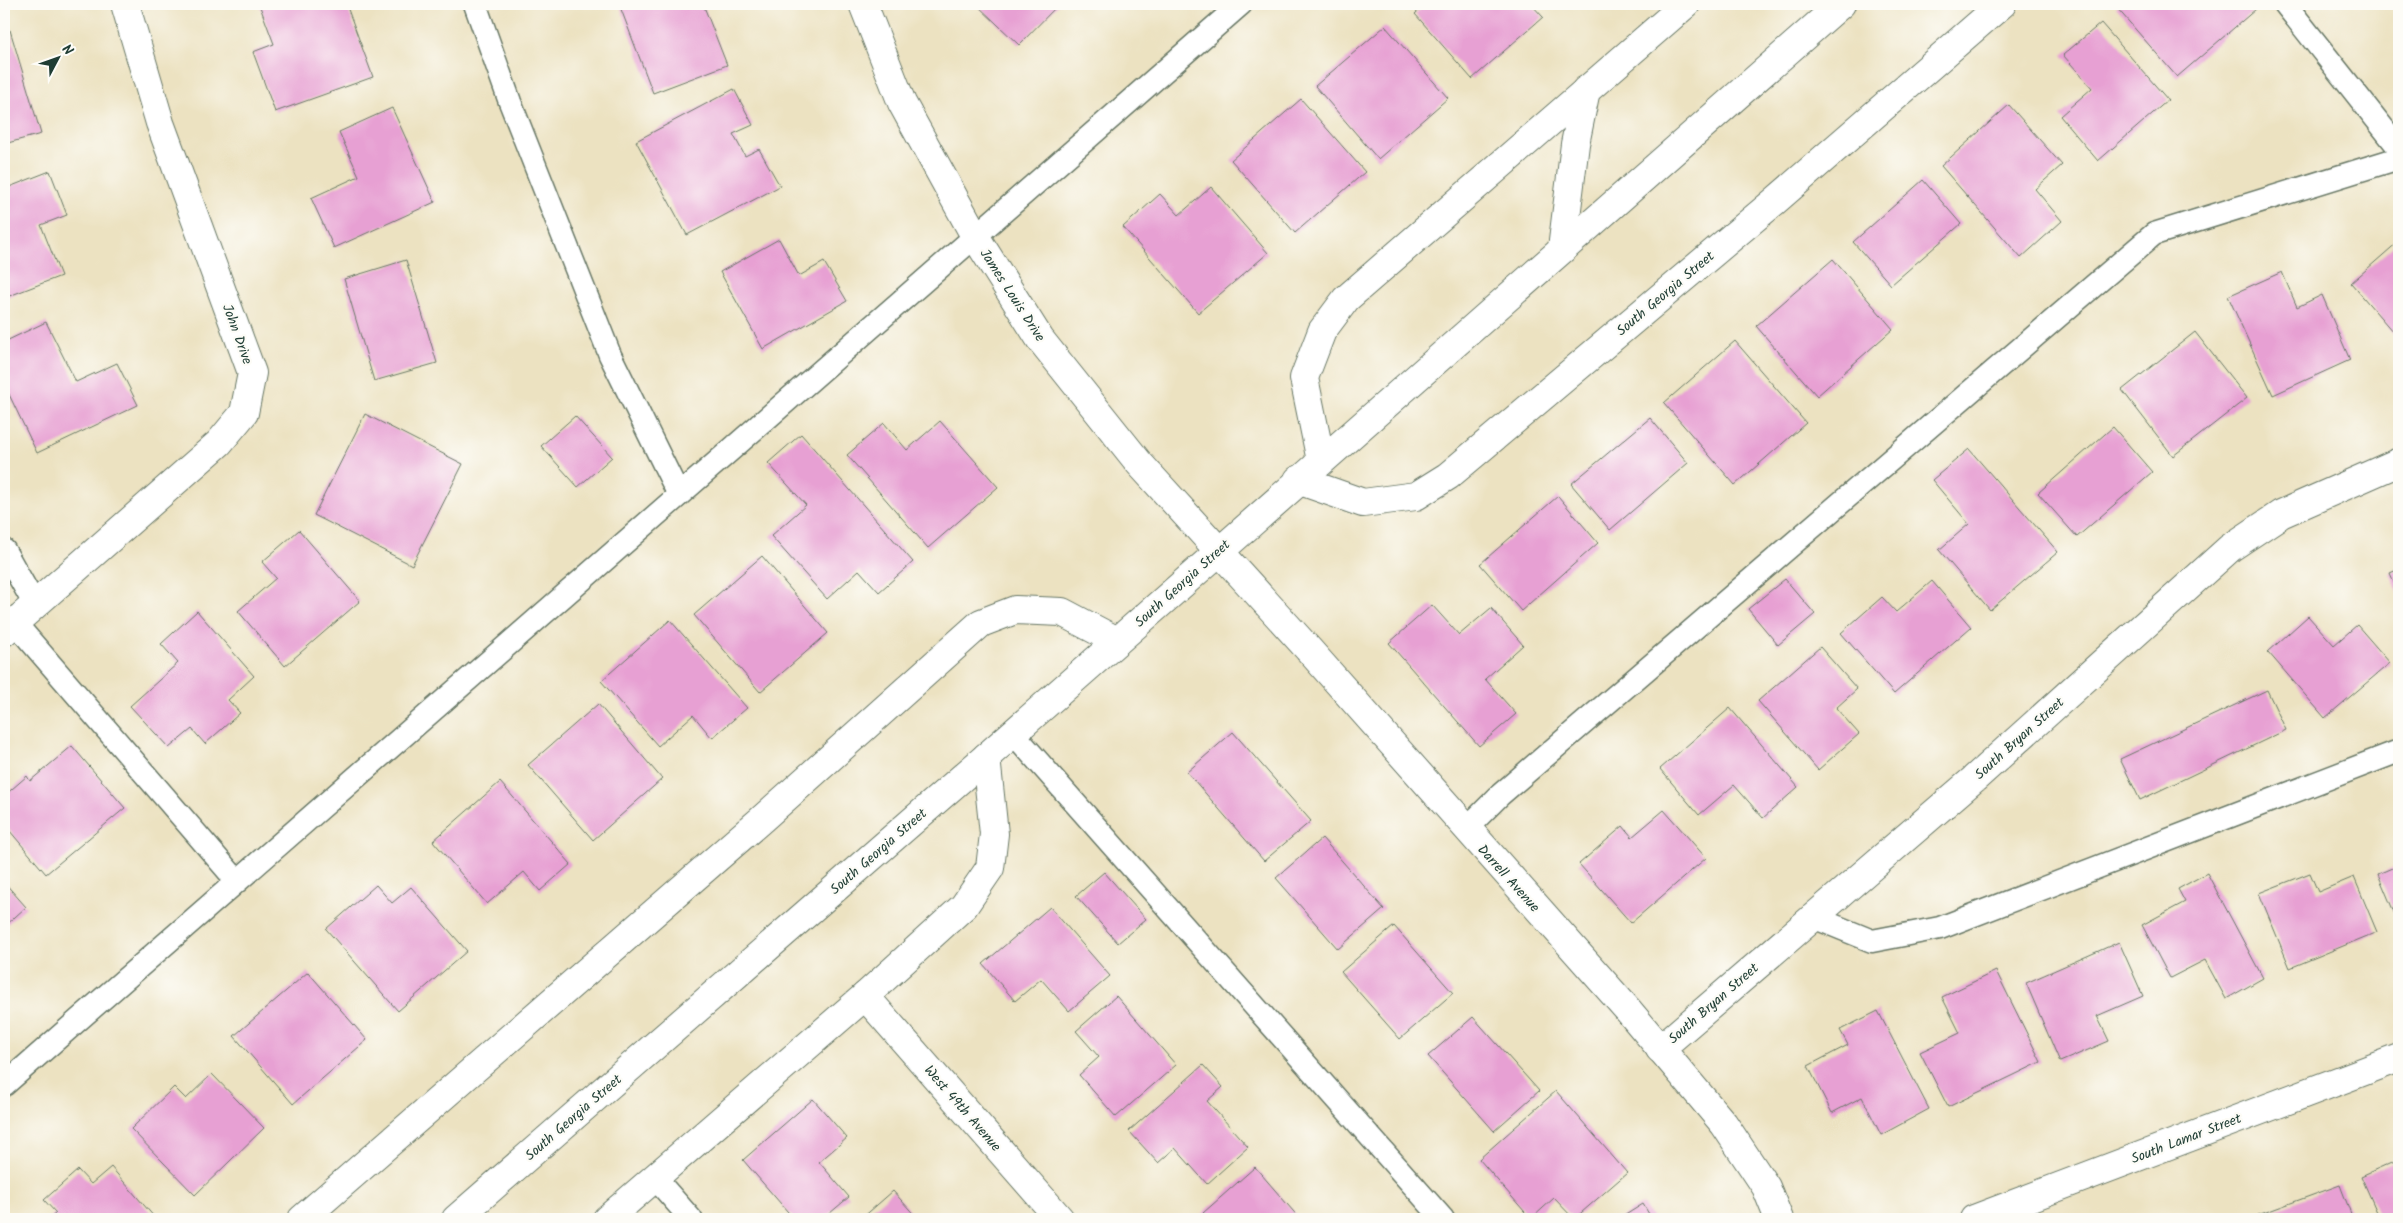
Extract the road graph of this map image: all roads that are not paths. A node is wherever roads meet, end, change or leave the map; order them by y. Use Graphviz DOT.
graph roads {
  1 [pos="125,4"];
  2 [pos="475,4"];
  3 [pos="863,4"];
  4 [pos="1241,4"];
  5 [pos="1686,4"];
  6 [pos="1841,4"];
  7 [pos="2002,4"];
  8 [pos="2285,4"];
  9 [pos="1586,90"];
  10 [pos="2399,148"];
  11 [pos="2399,158"];
  12 [pos="975,236"];
  13 [pos="1562,249"];
  14 [pos="1321,460"];
  15 [pos="2399,462"];
  16 [pos="1298,480"];
  17 [pos="679,495"];
  18 [pos="4,550"];
  19 [pos="1219,551"];
  20 [pos="35,605"];
  21 [pos="9,628"];
  22 [pos="1117,641"];
  23 [pos="1013,733"];
  24 [pos="2399,751"];
  25 [pos="986,757"];
  26 [pos="1466,829"];
  27 [pos="237,881"];
  28 [pos="1813,918"];
  29 [pos="865,996"];
  30 [pos="1660,1049"];
  31 [pos="2399,1058"];
  32 [pos="4,1085"];
  33 [pos="655,1178"];
  34 [pos="302,1219"];
  35 [pos="456,1219"];
  36 [pos="607,1219"];
  37 [pos="691,1219"];
  38 [pos="1060,1219"];
  39 [pos="1443,1219"];
  40 [pos="1779,1219"];
  41 [pos="1974,1219"];
  1 -- 20 [label="street, John Drive"];
  2 -- 17 [label="lane"];
  3 -- 12 [label="street, James Louis Drive"];
  4 -- 12 [label="lane"];
  5 -- 9 [label="street"];
  6 -- 13 [label="street, South Georgia Street"];
  7 -- 16 [label="street, South Georgia Street"];
  8 -- 10 [label="lane"];
  9 -- 13 [label="street"];
  9 -- 14 [label="street"];
  11 -- 26 [label="lane"];
  12 -- 17 [label="lane"];
  12 -- 19 [label="street, James Louis Drive"];
  13 -- 14 [label="street, South Georgia Street"];
  14 -- 16 [label="street, South Georgia Street"];
  15 -- 28 [label="street, South Bryan Street"];
  16 -- 19 [label="street, South Georgia Street"];
  17 -- 27 [label="lane"];
  18 -- 20 [label="lane"];
  19 -- 22 [label="street, South Georgia Street"];
  19 -- 26 [label="street, Darrell Avenue"];
  20 -- 21 [label="street, John Drive"];
  21 -- 27 [label="lane"];
  22 -- 23 [label="street, South Georgia Street"];
  22 -- 34 [label="street"];
  23 -- 25 [label="street, South Georgia Street"];
  23 -- 39 [label="lane"];
  24 -- 28 [label="lane"];
  25 -- 29 [label="street"];
  25 -- 35 [label="street, South Georgia Street"];
  26 -- 30 [label="street, Darrell Avenue"];
  27 -- 32 [label="lane"];
  28 -- 30 [label="street, South Bryan Street"];
  29 -- 33 [label="street"];
  29 -- 38 [label="street, West 49th Avenue"];
  30 -- 40 [label="street, Darrell Avenue"];
  31 -- 41 [label="street, South Lamar Street"];
  33 -- 36 [label="street"];
  33 -- 37 [label="lane"];
}
